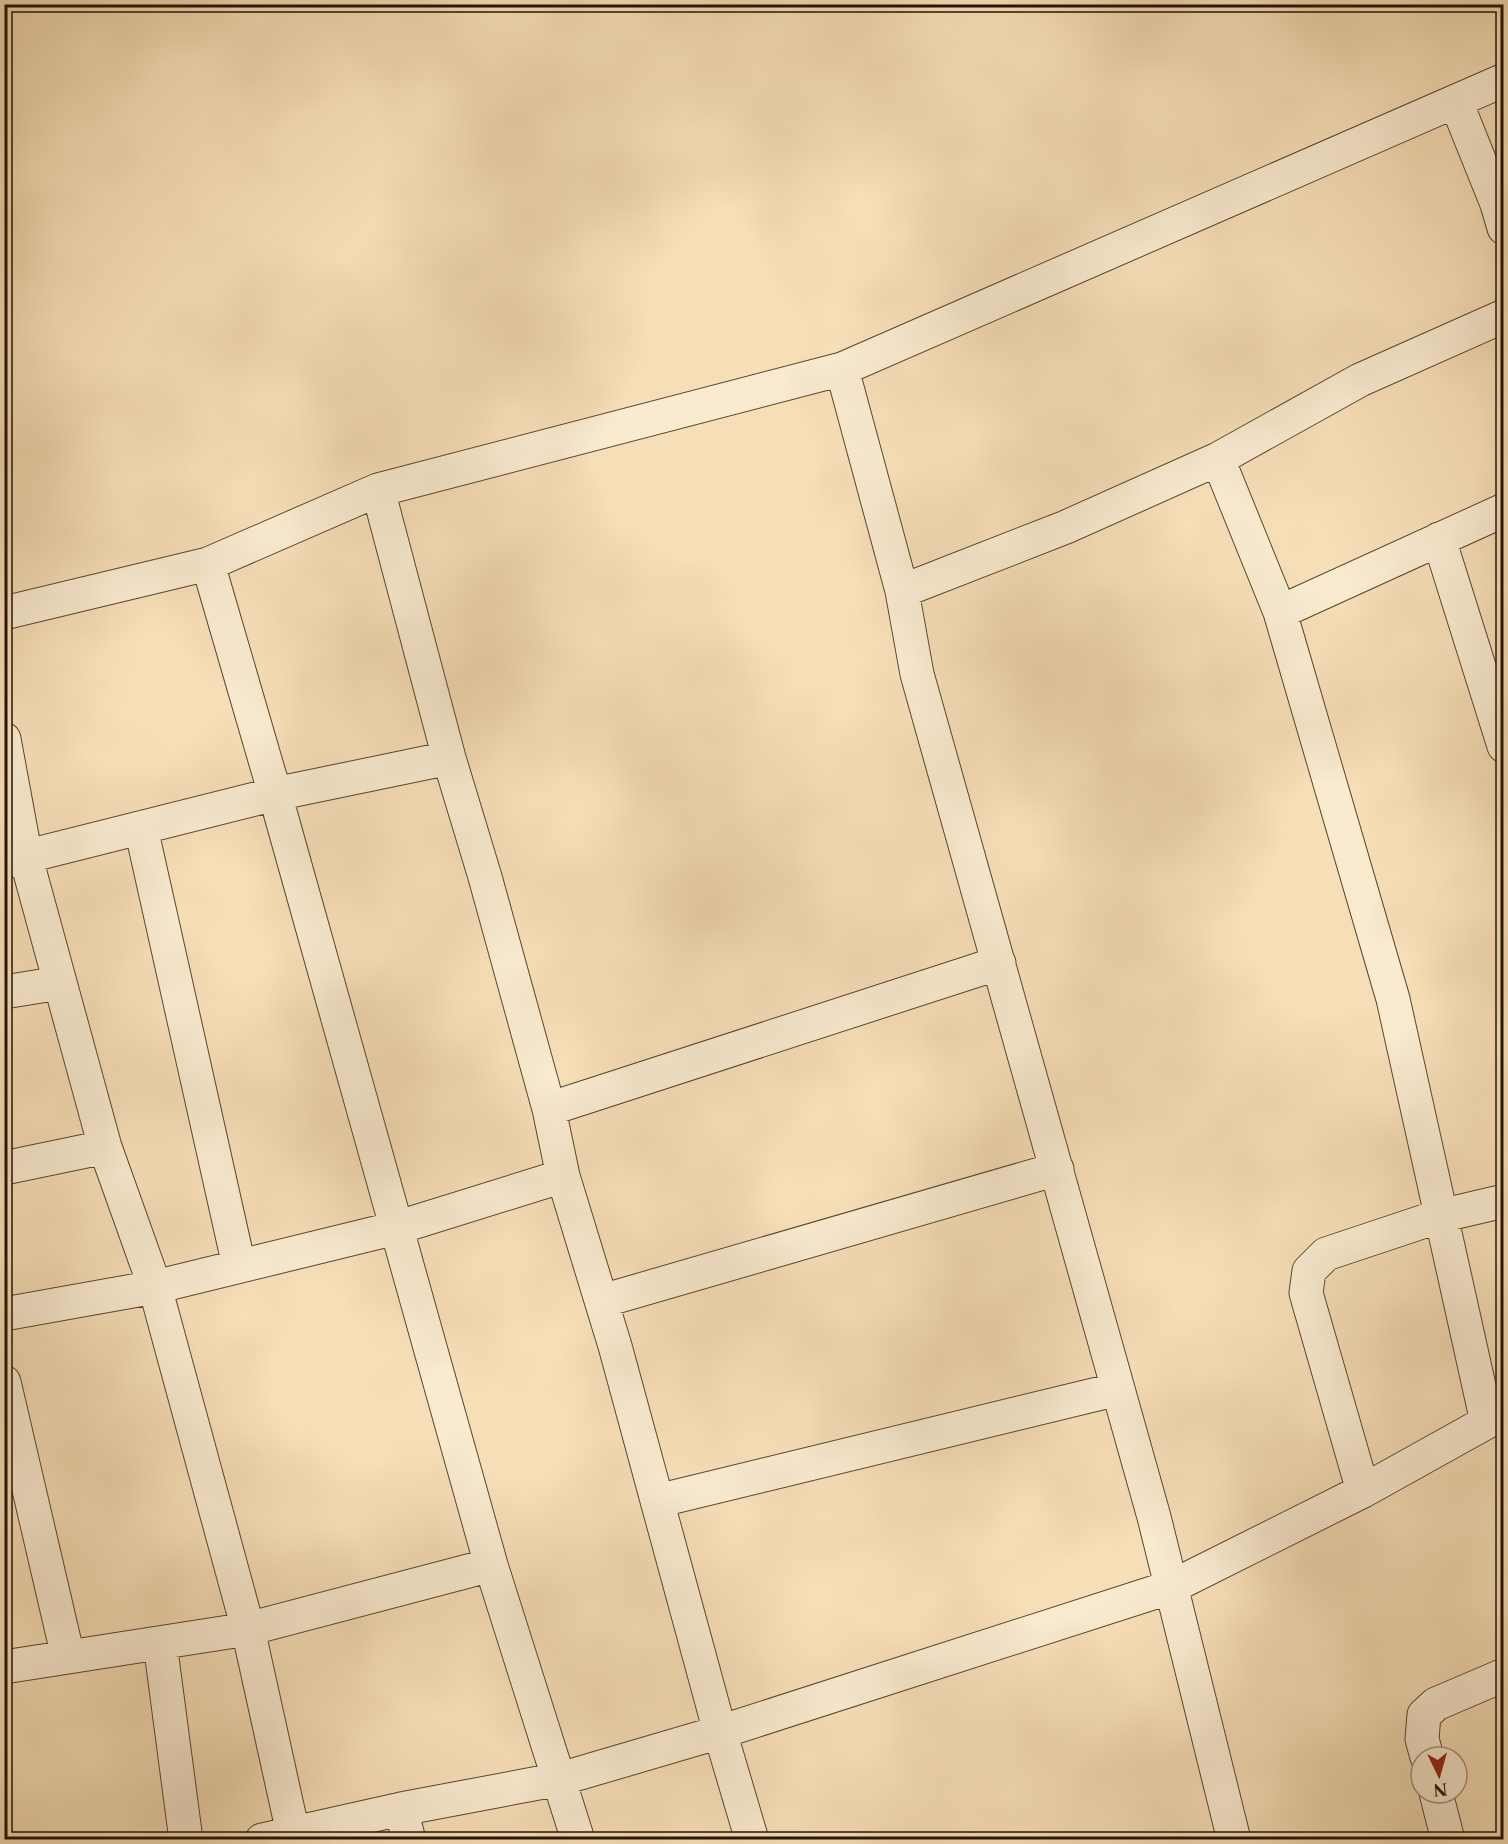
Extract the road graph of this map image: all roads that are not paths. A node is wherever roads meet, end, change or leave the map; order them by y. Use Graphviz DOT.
graph roads {
  1 [pos="1503,80"];
  2 [pos="1456,102"];
  3 [pos="1503,228"];
  4 [pos="1503,316"];
  5 [pos="842,369"];
  6 [pos="1218,459"];
  7 [pos="378,490"];
  8 [pos="1503,510"];
  9 [pos="1439,539"];
  10 [pos="208,564"];
  11 [pos="902,591"];
  12 [pos="1280,612"];
  13 [pos="4,613"];
  14 [pos="4,739"];
  15 [pos="1503,746"];
  16 [pos="449,758"];
  17 [pos="275,794"];
  18 [pos="141,828"];
  19 [pos="15,860"];
  20 [pos="999,963"];
  21 [pos="60,983"];
  22 [pos="4,992"];
  23 [pos="549,1109"];
  24 [pos="105,1147"];
  25 [pos="4,1168"];
  26 [pos="1057,1169"];
  27 [pos="564,1176"];
  28 [pos="1503,1201"];
  29 [pos="1440,1216"];
  30 [pos="396,1228"];
  31 [pos="239,1266"];
  32 [pos="155,1287"];
  33 [pos="602,1301"];
  34 [pos="4,1314"];
  35 [pos="4,1382"];
  36 [pos="1118,1389"];
  37 [pos="1495,1418"];
  38 [pos="1363,1491"];
  39 [pos="657,1502"];
  40 [pos="491,1565"];
  41 [pos="1171,1587"];
  42 [pos="248,1629"];
  43 [pos="160,1643"];
  44 [pos="68,1657"];
  45 [pos="4,1667"];
  46 [pos="1503,1675"];
  47 [pos="720,1732"];
  48 [pos="1423,1745"];
  49 [pos="560,1779"];
  50 [pos="1439,1805"];
  51 [pos="405,1824"];
  52 [pos="294,1833"];
  53 [pos="1227,1838"];
  54 [pos="186,1839"];
  55 [pos="262,1839"];
  56 [pos="578,1839"];
  57 [pos="752,1839"];
  58 [pos="1448,1839"];
  1 -- 2 [label="street"];
  2 -- 3 [label="street"];
  2 -- 5 [label="street"];
  4 -- 6 [label="street"];
  5 -- 7 [label="street"];
  5 -- 11 [label="street"];
  6 -- 11 [label="street"];
  6 -- 12 [label="street"];
  7 -- 10 [label="street"];
  7 -- 16 [label="street"];
  8 -- 9 [label="street"];
  9 -- 12 [label="street"];
  9 -- 15 [label="street"];
  10 -- 13 [label="street"];
  10 -- 17 [label="street"];
  11 -- 20 [label="street"];
  12 -- 29 [label="street"];
  14 -- 19 [label="street"];
  16 -- 17 [label="street"];
  16 -- 23 [label="street"];
  17 -- 18 [label="street"];
  17 -- 30 [label="street"];
  18 -- 19 [label="street"];
  18 -- 31 [label="street"];
  19 -- 21 [label="street"];
  20 -- 23 [label="street"];
  20 -- 26 [label="street"];
  21 -- 22 [label="street"];
  21 -- 24 [label="street"];
  23 -- 27 [label="street"];
  24 -- 25 [label="street"];
  24 -- 32 [label="street"];
  26 -- 33 [label="street"];
  26 -- 36 [label="street"];
  27 -- 30 [label="street"];
  27 -- 33 [label="street"];
  28 -- 29 [label="street"];
  29 -- 37 [label="street"];
  29 -- 38 [label="street"];
  30 -- 31 [label="street"];
  30 -- 40 [label="street"];
  31 -- 32 [label="street"];
  32 -- 34 [label="street"];
  32 -- 42 [label="street"];
  33 -- 39 [label="street"];
  35 -- 44 [label="street"];
  36 -- 39 [label="street"];
  36 -- 41 [label="street"];
  37 -- 38 [label="street"];
  38 -- 41 [label="street"];
  39 -- 47 [label="street"];
  40 -- 42 [label="street"];
  40 -- 49 [label="street"];
  41 -- 47 [label="street"];
  41 -- 53 [label="street"];
  42 -- 43 [label="street"];
  42 -- 52 [label="street"];
  43 -- 44 [label="street"];
  43 -- 54 [label="street"];
  44 -- 45 [label="street"];
  46 -- 48 [label="street"];
  47 -- 49 [label="street"];
  47 -- 57 [label="street"];
  49 -- 51 [label="street"];
  49 -- 56 [label="street"];
  50 -- 58 [label="street"];
  51 -- 52 [label="street"];
  52 -- 55 [label="street"];
}
